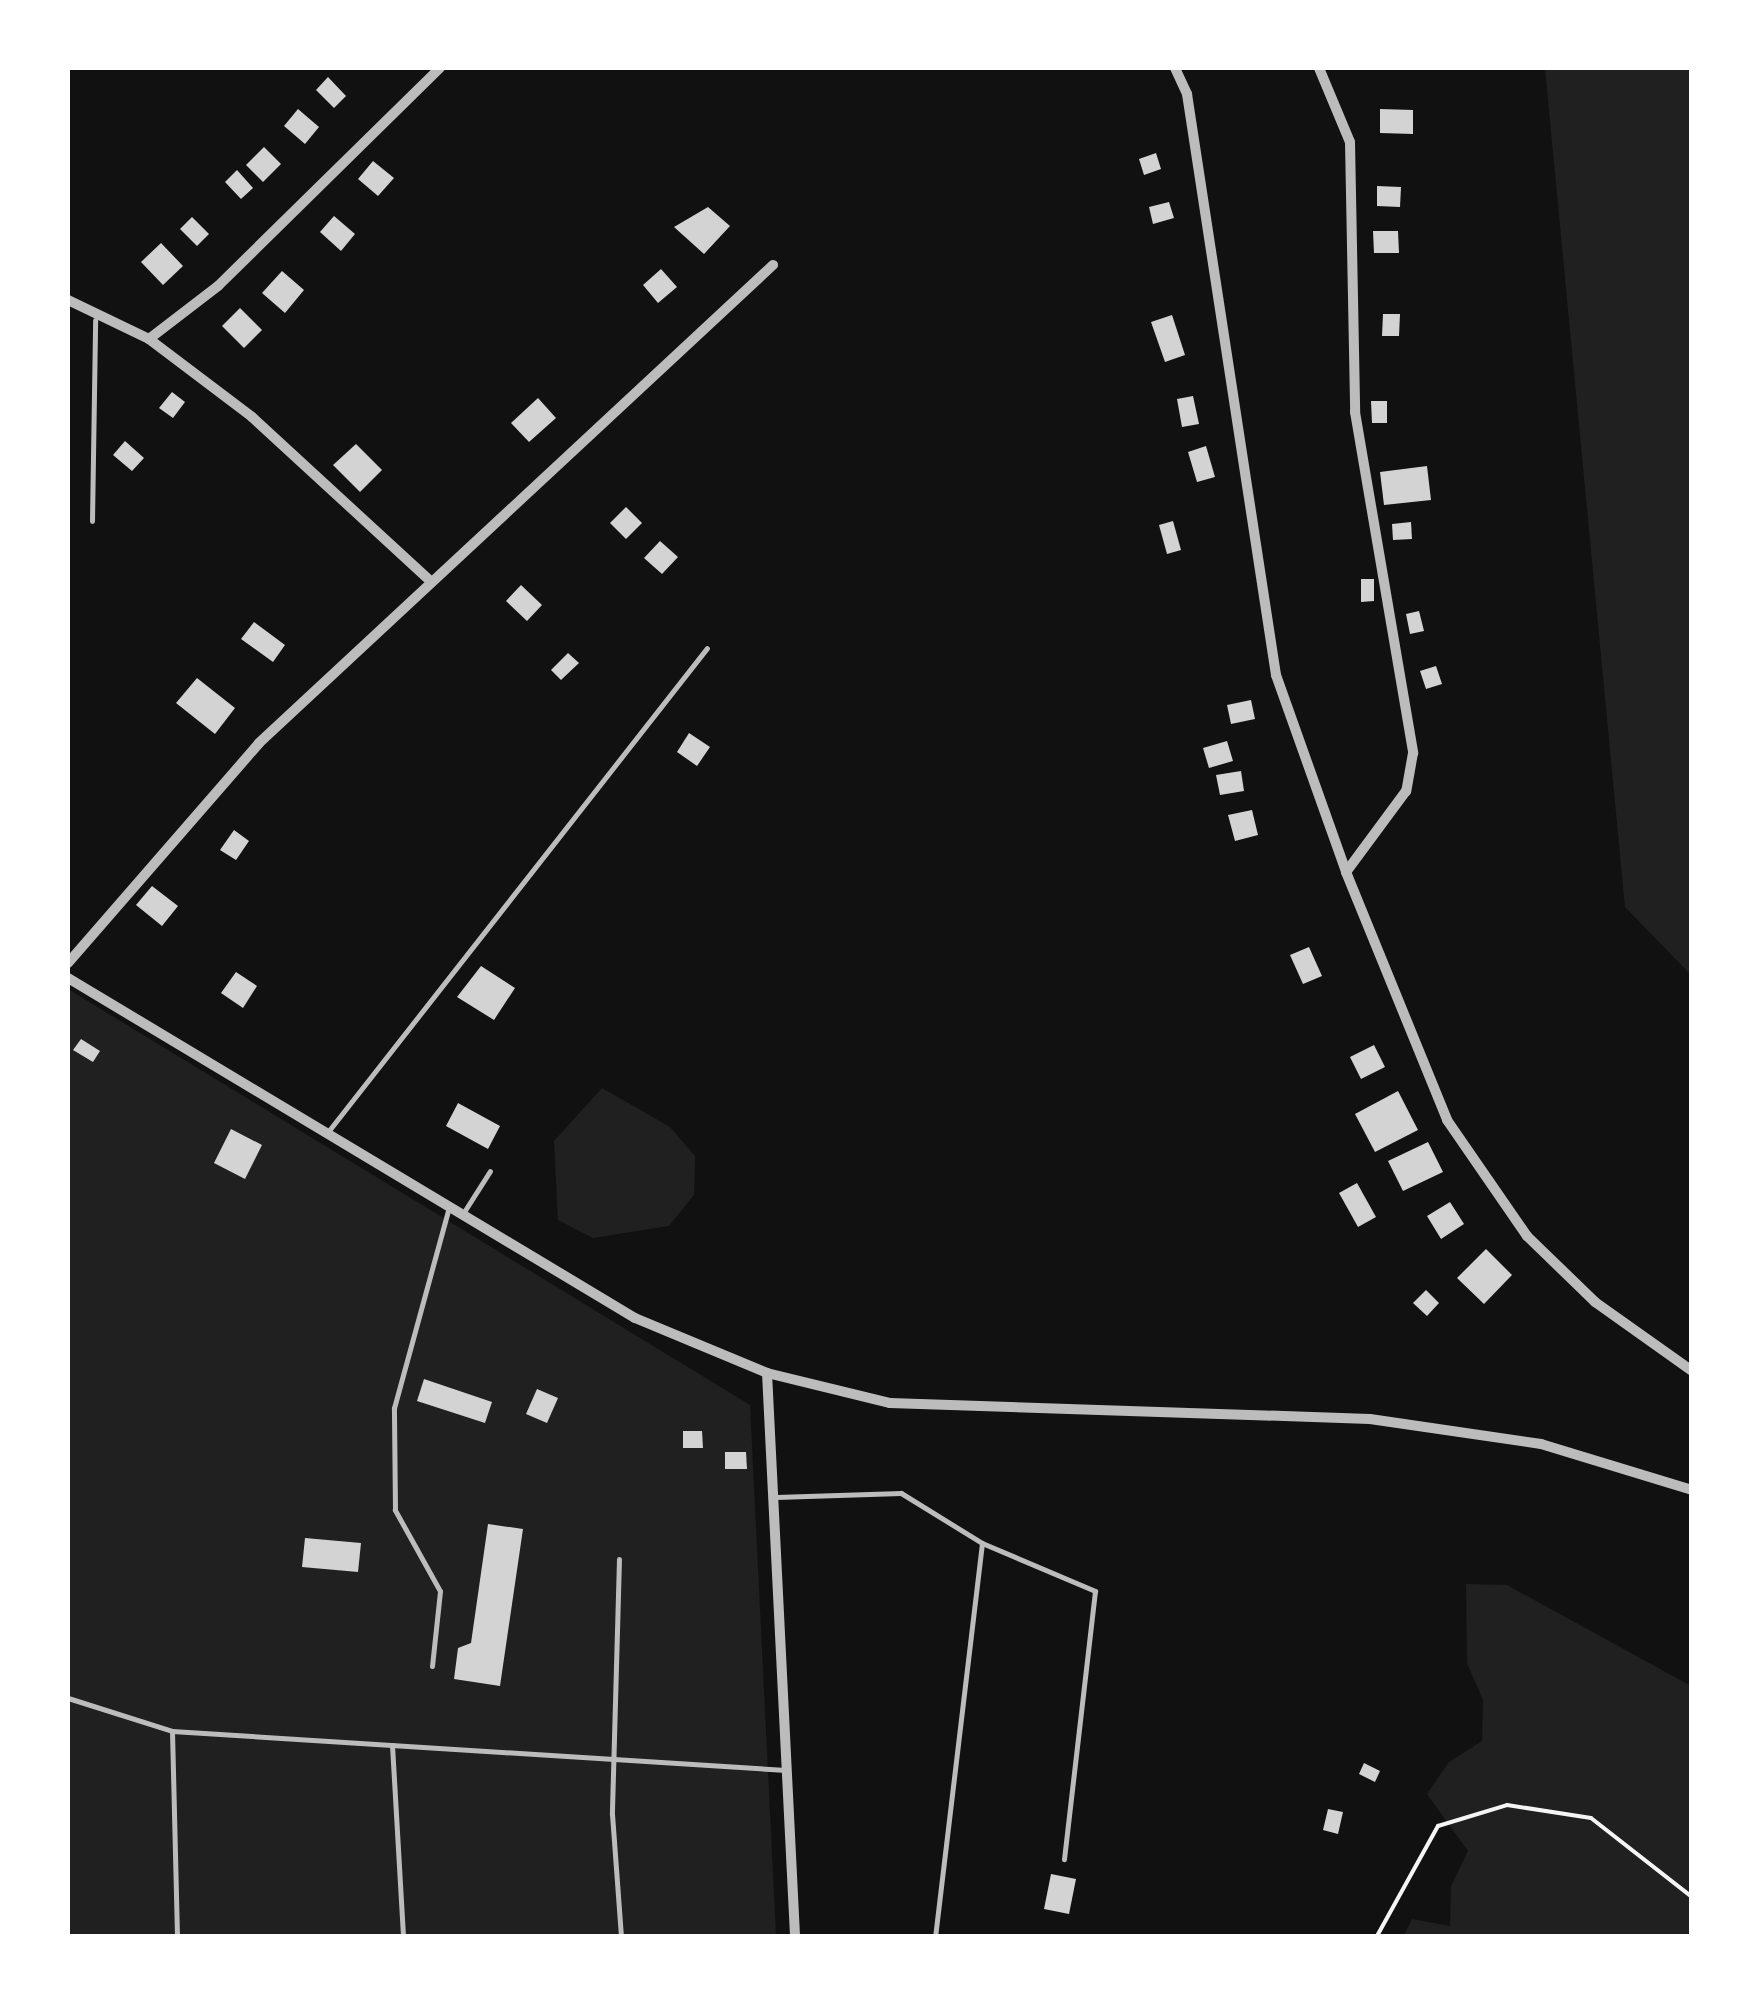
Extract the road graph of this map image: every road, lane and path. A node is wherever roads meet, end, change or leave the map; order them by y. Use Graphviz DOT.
graph roads {
  1 [pos="440,68"];
  2 [pos="1175,68"];
  3 [pos="1319,68"];
  4 [pos="774,265"];
  5 [pos="68,300"];
  6 [pos="95,320"];
  7 [pos="149,339"];
  8 [pos="92,521"];
  9 [pos="428,579"];
  10 [pos="707,648"];
  11 [pos="1346,872"];
  12 [pos="68,963"];
  13 [pos="68,978"];
  14 [pos="326,1136"];
  15 [pos="490,1172"];
  16 [pos="448,1210"];
  17 [pos="460,1218"];
  18 [pos="1692,1371"];
  19 [pos="767,1374"];
  20 [pos="1692,1490"];
  21 [pos="773,1497"];
  22 [pos="982,1544"];
  23 [pos="618,1559"];
  24 [pos="432,1666"];
  25 [pos="68,1698"];
  26 [pos="172,1732"];
  27 [pos="392,1745"];
  28 [pos="619,1759"];
  29 [pos="786,1770"];
  30 [pos="1064,1859"];
  31 [pos="1692,1897"];
  32 [pos="177,1936"];
  33 [pos="404,1936"];
  34 [pos="621,1936"];
  35 [pos="795,1936"];
  36 [pos="935,1936"];
  37 [pos="1377,1936"];
  1 -- 7 [label="street"];
  2 -- 11 [label="street"];
  3 -- 11 [label="street"];
  4 -- 9 [label="street"];
  5 -- 6 [label="street"];
  6 -- 7 [label="street"];
  6 -- 8 [label="lane"];
  7 -- 9 [label="street"];
  9 -- 12 [label="street"];
  10 -- 14 [label="lane"];
  11 -- 18 [label="street"];
  13 -- 14 [label="street"];
  14 -- 16 [label="street"];
  15 -- 17 [label="lane"];
  16 -- 17 [label="street"];
  16 -- 24 [label="lane"];
  17 -- 19 [label="street"];
  19 -- 20 [label="street"];
  19 -- 21 [label="street"];
  21 -- 22 [label="lane"];
  21 -- 29 [label="street"];
  22 -- 30 [label="lane"];
  22 -- 36 [label="lane"];
  23 -- 28 [label="lane"];
  25 -- 26 [label="lane"];
  26 -- 27 [label="lane"];
  26 -- 32 [label="lane"];
  27 -- 28 [label="lane"];
  27 -- 33 [label="lane"];
  28 -- 29 [label="lane"];
  28 -- 34 [label="lane"];
  29 -- 35 [label="street"];
  31 -- 37 [label="path"];
}
